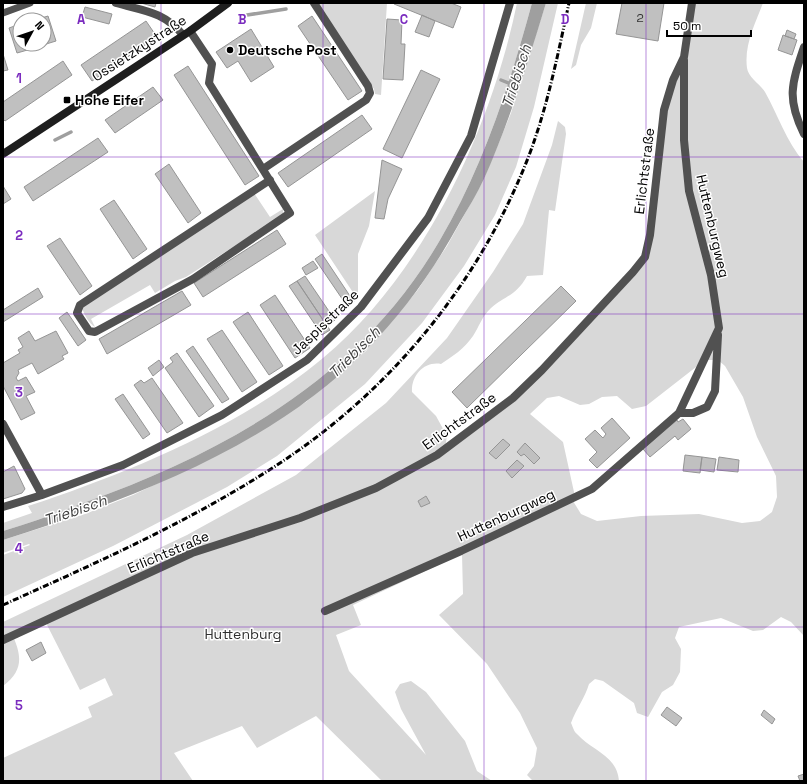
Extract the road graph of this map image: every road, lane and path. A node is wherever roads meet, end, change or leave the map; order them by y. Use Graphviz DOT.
graph roads {
  1 [pos="30,3"];
  2 [pos="116,3"];
  3 [pos="228,3"];
  4 [pos="314,3"];
  5 [pos="510,3"];
  6 [pos="692,3"];
  7 [pos="3,12"];
  8 [pos="186,33"];
  9 [pos="804,46"];
  10 [pos="684,57"];
  11 [pos="804,134"];
  12 [pos="3,154"];
  13 [pos="263,169"];
  14 [pos="270,180"];
  15 [pos="719,328"];
  16 [pos="679,413"];
  17 [pos="3,424"];
  18 [pos="42,495"];
  19 [pos="3,507"];
  20 [pos="325,611"];
  21 [pos="3,640"];
  1 -- 7 [label="lane"];
  2 -- 8 [label="street"];
  3 -- 8 [label="main road, Ossietzkystraße"];
  4 -- 13 [label="street"];
  5 -- 18 [label="street, Jaspisstraße"];
  6 -- 10 [label="street, Erlichtstraße"];
  8 -- 12 [label="main road, Ossietzkystraße"];
  8 -- 13 [label="street"];
  9 -- 11 [label="street"];
  10 -- 15 [label="street, Huttenburgweg"];
  10 -- 21 [label="street, Erlichtstraße"];
  13 -- 14 [label="street"];
  14 -- 14 [label="street"];
  15 -- 16 [label="street, Huttenburgweg"];
  15 -- 16 [label="street, Huttenburgweg"];
  16 -- 20 [label="street, Huttenburgweg"];
  17 -- 18 [label="street"];
  18 -- 19 [label="street, Jaspisstraße"];
}
